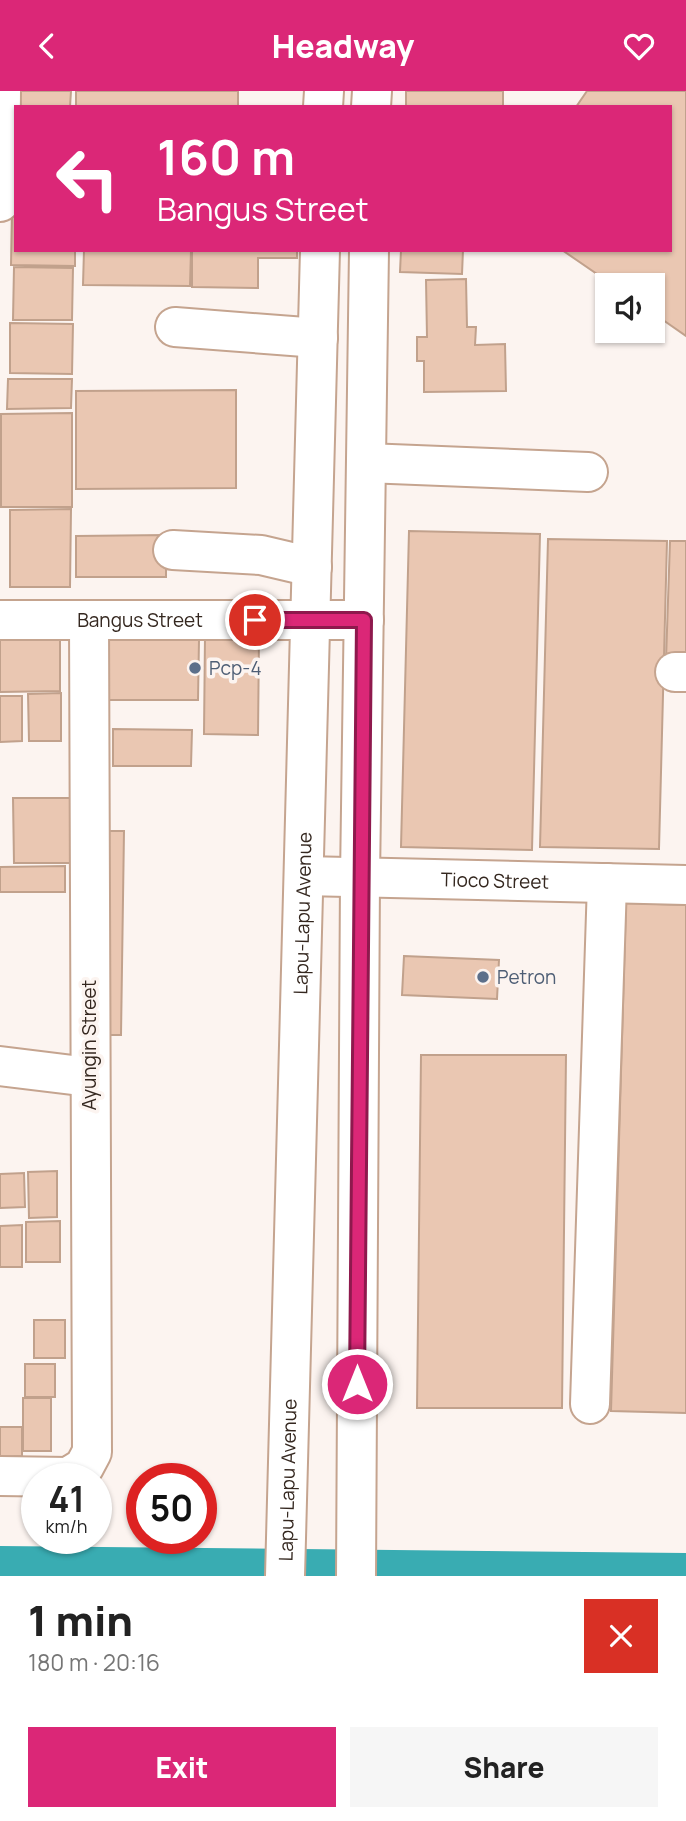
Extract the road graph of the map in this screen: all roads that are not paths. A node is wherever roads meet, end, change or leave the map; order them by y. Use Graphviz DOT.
graph roads {
  1 [pos="1,91"];
  2 [pos="0,202"];
  3 [pos="320,252"];
  4 [pos="369,252"];
  5 [pos="175,327"];
  6 [pos="318,338"];
  7 [pos="366,463"];
  8 [pos="588,472"];
  9 [pos="173,550"];
  10 [pos="312,567"];
  11 [pos="0,620"];
  12 [pos="89,620"];
  13 [pos="311,620"];
  14 [pos="364,620"];
  15 [pos="304,876"];
  16 [pos="360,878"];
  17 [pos="607,883"];
  18 [pos="686,885"];
  19 [pos="0,1066"];
  20 [pos="89,1077"];
  21 [pos="590,1404"];
  22 [pos="0,1476"];
  23 [pos="285,1576"];
  24 [pos="356,1576"];
  1 -- 2 [label="main road"];
  3 -- 6 [label="main road, Lapu-Lapu Avenue"];
  4 -- 7 [label="main road"];
  5 -- 6 [label="main road"];
  6 -- 10 [label="main road, Lapu-Lapu Avenue"];
  7 -- 8 [label="main road"];
  7 -- 14 [label="main road"];
  9 -- 10 [label="main road"];
  10 -- 13 [label="main road, Lapu-Lapu Avenue"];
  11 -- 12 [label="main road, Bangus Street"];
  12 -- 13 [label="main road, Bangus Street"];
  12 -- 20 [label="main road, Ayungin Street"];
  13 -- 14 [label="main road, Bangus Street"];
  13 -- 15 [label="main road, Lapu-Lapu Avenue"];
  14 -- 16 [label="main road"];
  15 -- 16 [label="main road, Tioco Street"];
  15 -- 23 [label="main road, Lapu-Lapu Avenue"];
  16 -- 17 [label="main road, Tioco Street"];
  16 -- 24 [label="main road"];
  17 -- 18 [label="main road, Tioco Street"];
  17 -- 21 [label="main road"];
  19 -- 20 [label="main road"];
  20 -- 22 [label="main road, Ayungin Street"];
}
